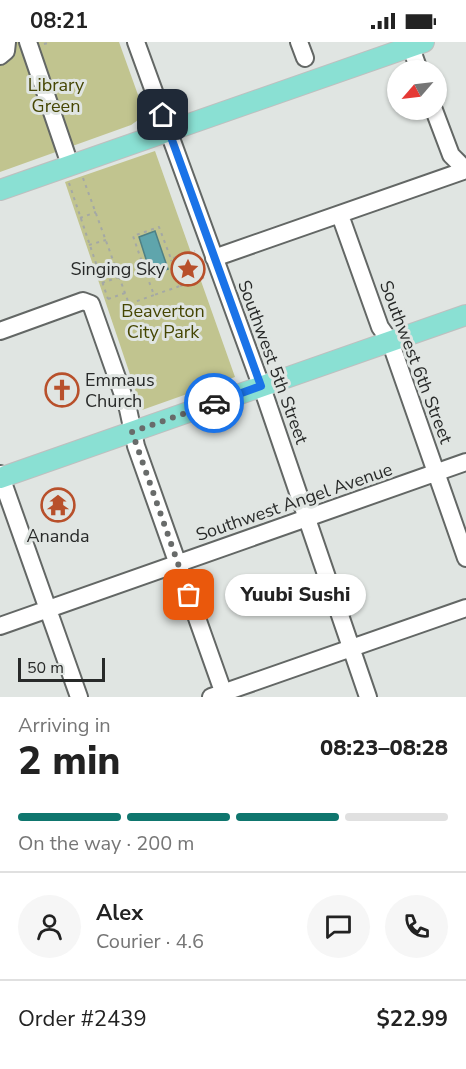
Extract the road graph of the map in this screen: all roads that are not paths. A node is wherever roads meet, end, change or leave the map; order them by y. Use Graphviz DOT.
graph roads {
  1 [pos="7,42"];
  2 [pos="28,42"];
  3 [pos="136,42"];
  4 [pos="414,44"];
  5 [pos="0,56"];
  6 [pos="417,60"];
  7 [pos="438,120"];
  8 [pos="170,132"];
  9 [pos="67,156"];
  10 [pos="466,170"];
  11 [pos="0,190"];
  12 [pos="340,214"];
  13 [pos="217,265"];
  14 [pos="466,315"];
  15 [pos="0,331"];
  16 [pos="390,341"];
  17 [pos="261,386"];
  18 [pos="132,432"];
  19 [pos="466,462"];
  20 [pos="436,472"];
  21 [pos="0,477"];
  22 [pos="308,519"];
  23 [pos="466,558"];
  24 [pos="177,563"];
  25 [pos="466,608"];
  26 [pos="48,610"];
  27 [pos="0,626"];
  28 [pos="352,647"];
  29 [pos="220,696"];
  30 [pos="79,697"];
  31 [pos="368,697"];
  1 -- 5 [label="street"];
  2 -- 9 [label="street"];
  3 -- 8 [label="street, Southwest 5th Street"];
  4 -- 6 [label="street"];
  4 -- 8 [label="main road"];
  7 -- 10 [label="street"];
  8 -- 11 [label="main road"];
  8 -- 13 [label="street, Southwest 5th Street"];
  10 -- 12 [label="street"];
  12 -- 13 [label="street"];
  12 -- 16 [label="street, Southwest 6th Street"];
  13 -- 17 [label="street, Southwest 5th Street"];
  14 -- 16 [label="main road"];
  15 -- 18 [label="street"];
  16 -- 17 [label="main road"];
  16 -- 20 [label="street, Southwest 6th Street"];
  17 -- 18 [label="main road"];
  17 -- 22 [label="street, Southwest 5th Street"];
  18 -- 21 [label="main road"];
  18 -- 24 [label="street"];
  19 -- 20 [label="street, Southwest Angel Avenue"];
  20 -- 22 [label="street, Southwest Angel Avenue"];
  20 -- 23 [label="street, Southwest 6th Street"];
  21 -- 26 [label="street"];
  22 -- 24 [label="street, Southwest Angel Avenue"];
  22 -- 28 [label="street, Southwest 5th Street"];
  24 -- 26 [label="street, Southwest Angel Avenue"];
  24 -- 29 [label="street"];
  25 -- 28 [label="street"];
  26 -- 27 [label="street, Southwest Angel Avenue"];
  26 -- 30 [label="street"];
  28 -- 29 [label="street"];
  28 -- 31 [label="street, Southwest 5th Street"];
}
